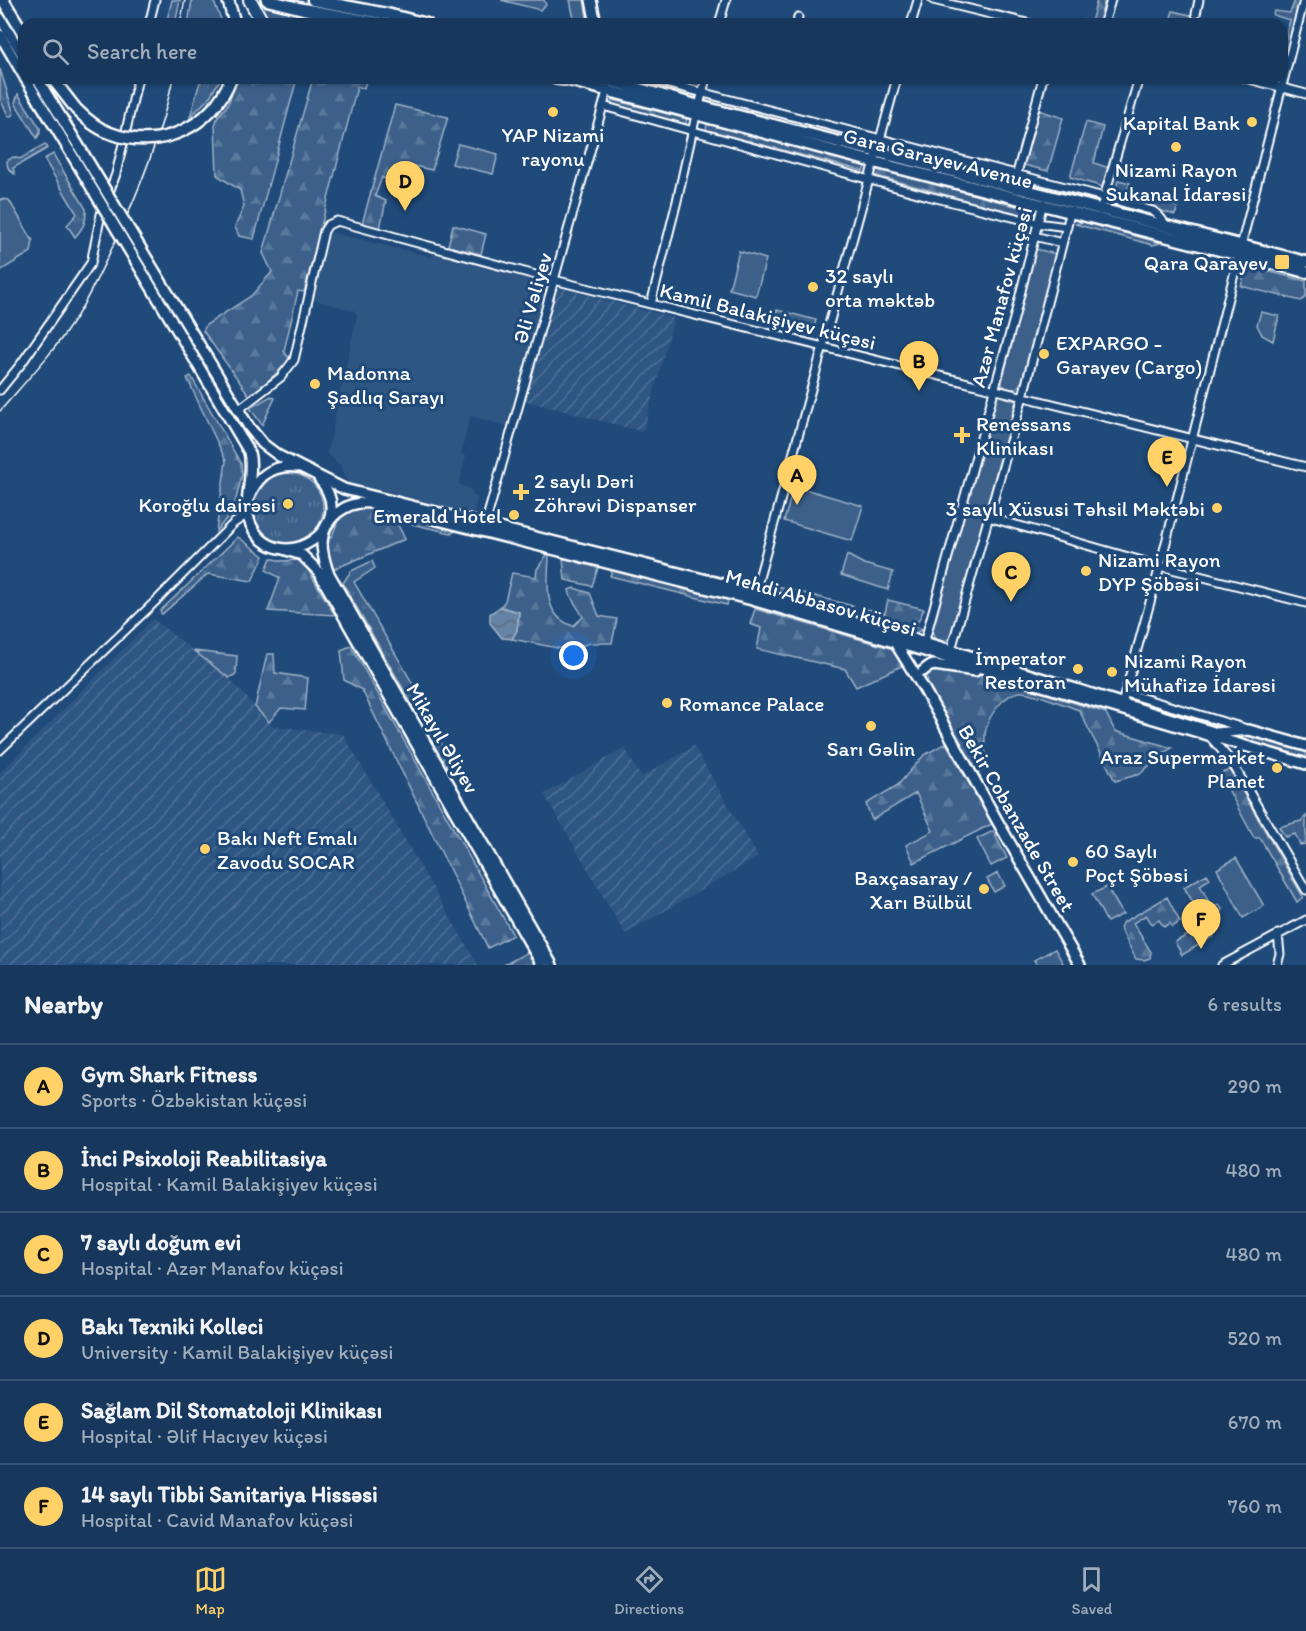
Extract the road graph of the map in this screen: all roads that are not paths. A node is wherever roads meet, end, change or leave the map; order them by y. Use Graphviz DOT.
graph roads {
  1 [pos="3,0"];
  2 [pos="155,0"];
  3 [pos="228,0"];
  4 [pos="267,0"];
  5 [pos="313,0"];
  6 [pos="327,0"];
  7 [pos="591,0"];
  8 [pos="726,0"];
  9 [pos="918,0"];
  10 [pos="933,0"];
  11 [pos="1111,0"];
  12 [pos="1199,0"];
  13 [pos="1304,0"];
  14 [pos="251,3"];
  15 [pos="359,8"];
  16 [pos="1196,14"];
  17 [pos="0,18"];
  18 [pos="151,18"];
  19 [pos="234,18"];
  20 [pos="260,18"];
  21 [pos="352,18"];
  22 [pos="405,18"];
  23 [pos="595,18"];
  24 [pos="721,18"];
  25 [pos="913,18"];
  26 [pos="1006,18"];
  27 [pos="1106,18"];
  28 [pos="18,24"];
  29 [pos="0,35"];
  30 [pos="18,47"];
  31 [pos="1288,61"];
  32 [pos="18,65"];
  33 [pos="29,84"];
  34 [pos="41,84"];
  35 [pos="57,84"];
  36 [pos="137,84"];
  37 [pos="229,84"];
  38 [pos="607,84"];
  39 [pos="613,84"];
  40 [pos="670,84"];
  41 [pos="704,84"];
  42 [pos="895,84"];
  43 [pos="1041,84"];
  44 [pos="1137,84"];
  45 [pos="1269,84"];
  46 [pos="1282,84"];
  47 [pos="1281,87"];
  48 [pos="702,92"];
  49 [pos="1306,94"];
  50 [pos="603,106"];
  51 [pos="697,111"];
  52 [pos="691,132"];
  53 [pos="880,137"];
  54 [pos="877,151"];
  55 [pos="874,162"];
  56 [pos="1017,173"];
  57 [pos="868,179"];
  58 [pos="1104,196"];
  59 [pos="1044,200"];
  60 [pos="1072,207"];
  61 [pos="1099,214"];
  62 [pos="1037,223"];
  63 [pos="1067,227"];
  64 [pos="1167,227"];
  65 [pos="1034,236"];
  66 [pos="1062,243"];
  67 [pos="1240,250"];
  68 [pos="1306,262"];
  69 [pos="1306,272"];
  70 [pos="554,280"];
  71 [pos="651,304"];
  72 [pos="822,346"];
  73 [pos="994,389"];
  74 [pos="0,390"];
  75 [pos="1023,396"];
  76 [pos="238,410"];
  77 [pos="1192,440"];
  78 [pos="1306,467"];
  79 [pos="308,470"];
  80 [pos="248,500"];
  81 [pos="248,514"];
  82 [pos="988,517"];
  83 [pos="327,523"];
  84 [pos="486,525"];
  85 [pos="284,549"];
  86 [pos="1160,566"];
  87 [pos="754,596"];
  88 [pos="1306,603"];
  89 [pos="898,640"];
  90 [pos="925,646"];
  91 [pos="951,650"];
  92 [pos="943,656"];
  93 [pos="923,671"];
  94 [pos="1014,678"];
  95 [pos="924,689"];
  96 [pos="1126,693"];
  97 [pos="1122,704"];
  98 [pos="1249,730"];
  99 [pos="1210,737"];
  100 [pos="1306,746"];
  101 [pos="0,750"];
  102 [pos="1306,765"];
  103 [pos="1306,890"];
  104 [pos="1306,920"];
  105 [pos="1294,926"];
  106 [pos="1306,926"];
  107 [pos="1278,934"];
  108 [pos="542,965"];
  109 [pos="552,965"];
  110 [pos="1080,965"];
  111 [pos="1222,965"];
  112 [pos="1278,965"];
  1 -- 28 [label="main road"];
  2 -- 18 [label="street"];
  3 -- 19 [label="main road"];
  4 -- 21 [label="main road"];
  5 -- 15 [label="main road"];
  6 -- 15 [label="main road"];
  7 -- 23 [label="street"];
  8 -- 24 [label="street"];
  9 -- 25 [label="street"];
  10 -- 26 [label="street"];
  11 -- 27 [label="street"];
  12 -- 16 [label="street"];
  13 -- 31 [label="street"];
  14 -- 20 [label="highway"];
  15 -- 22 [label="main road"];
  17 -- 30 [label="street"];
  29 -- 32 [label="street"];
  33 -- 80 [label="street, bridge"];
  34 -- 76 [label="street, Mehdi Abbasov küçəsi, bridge"];
  35 -- 37 [label="main road, bridge"];
  36 -- 74 [label="street"];
  38 -- 50 [label="street, Əli Vəliyev"];
  39 -- 51 [label="main road, Gara Garayev Avenue"];
  40 -- 48 [label="street"];
  41 -- 48 [label="street"];
  42 -- 53 [label="street"];
  43 -- 56 [label="street, Azər Manafov küçəsi"];
  44 -- 58 [label="street"];
  45 -- 47 [label="street"];
  46 -- 47 [label="street"];
  47 -- 49 [label="street"];
  47 -- 67 [label="street"];
  48 -- 51 [label="street"];
  48 -- 53 [label="street"];
  50 -- 52 [label="street"];
  50 -- 70 [label="street, Əli Vəliyev"];
  51 -- 52 [label="street"];
  51 -- 54 [label="main road, Gara Garayev Avenue"];
  51 -- 55 [label="main road, Gara Garayev Avenue"];
  52 -- 57 [label="street"];
  52 -- 71 [label="street"];
  53 -- 54 [label="street"];
  53 -- 56 [label="street"];
  54 -- 55 [label="street"];
  54 -- 59 [label="main road, Gara Garayev Avenue"];
  55 -- 57 [label="street"];
  55 -- 59 [label="main road, Gara Garayev Avenue"];
  56 -- 58 [label="street"];
  57 -- 62 [label="street"];
  57 -- 72 [label="street"];
  58 -- 61 [label="street"];
  58 -- 64 [label="street"];
  59 -- 60 [label="main road, Gara Garayev Avenue"];
  59 -- 62 [label="street, Azər Manafov küçəsi"];
  60 -- 61 [label="main road, Gara Garayev Avenue"];
  60 -- 63 [label="street"];
  61 -- 64 [label="main road, Gara Garayev Avenue"];
  61 -- 67 [label="main road, Gara Garayev Avenue"];
  62 -- 63 [label="street"];
  62 -- 65 [label="street, Azər Manafov küçəsi"];
  63 -- 66 [label="street"];
  64 -- 67 [label="main road, Gara Garayev Avenue"];
  65 -- 66 [label="street"];
  65 -- 73 [label="street, Azər Manafov küçəsi"];
  66 -- 75 [label="street"];
  67 -- 68 [label="main road, Gara Garayev Avenue"];
  67 -- 69 [label="main road, Gara Garayev Avenue"];
  67 -- 77 [label="street"];
  70 -- 71 [label="street, Kamil Balakişiyev küçəsi"];
  70 -- 76 [label="street, Kamil Balakişiyev küçəsi"];
  70 -- 84 [label="street, Əli Vəliyev"];
  71 -- 72 [label="street, Kamil Balakişiyev küçəsi"];
  72 -- 73 [label="street, Kamil Balakişiyev küçəsi"];
  72 -- 87 [label="street"];
  73 -- 75 [label="street, Kamil Balakişiyev küçəsi"];
  73 -- 90 [label="street, Azər Manafov küçəsi"];
  75 -- 77 [label="street, Kamil Balakişiyev küçəsi"];
  75 -- 82 [label="street"];
  76 -- 79 [label="street, Mehdi Abbasov küçəsi"];
  77 -- 78 [label="street, Kamil Balakişiyev küçəsi"];
  77 -- 86 [label="street"];
  79 -- 80 [label="street"];
  79 -- 83 [label="street"];
  79 -- 84 [label="street, Mehdi Abbasov küçəsi"];
  80 -- 81 [label="street"];
  81 -- 85 [label="street"];
  81 -- 101 [label="street"];
  82 -- 86 [label="street"];
  82 -- 91 [label="street"];
  83 -- 85 [label="street"];
  83 -- 87 [label="street, Mehdi Abbasov küçəsi"];
  83 -- 109 [label="street, Mikayıl Əliyev"];
  84 -- 87 [label="street, Mehdi Abbasov küçəsi"];
  85 -- 108 [label="street, Mikayıl Əliyev"];
  86 -- 88 [label="street"];
  86 -- 96 [label="street"];
  87 -- 89 [label="street, Mehdi Abbasov küçəsi"];
  89 -- 90 [label="street, Mehdi Abbasov küçəsi"];
  89 -- 95 [label="street, Bekir Cobanzade Street"];
  90 -- 91 [label="street, Mehdi Abbasov küçəsi"];
  90 -- 92 [label="street, Mehdi Abbasov küçəsi"];
  91 -- 92 [label="street"];
  91 -- 97 [label="street, Mehdi Abbasov küçəsi"];
  92 -- 93 [label="street"];
  92 -- 94 [label="street, Mehdi Abbasov küçəsi"];
  93 -- 94 [label="street"];
  93 -- 95 [label="street"];
  94 -- 99 [label="street, Mehdi Abbasov küçəsi"];
  95 -- 110 [label="street, Bekir Cobanzade Street"];
  96 -- 97 [label="street"];
  96 -- 98 [label="street, Mehdi Abbasov küçəsi"];
  97 -- 98 [label="street, Mehdi Abbasov küçəsi"];
  98 -- 100 [label="street, Mehdi Abbasov küçəsi"];
  99 -- 102 [label="street, Mehdi Abbasov küçəsi"];
  99 -- 103 [label="street"];
  104 -- 105 [label="street"];
  105 -- 106 [label="street"];
  105 -- 107 [label="street"];
  107 -- 111 [label="street"];
  107 -- 112 [label="street"];
}
